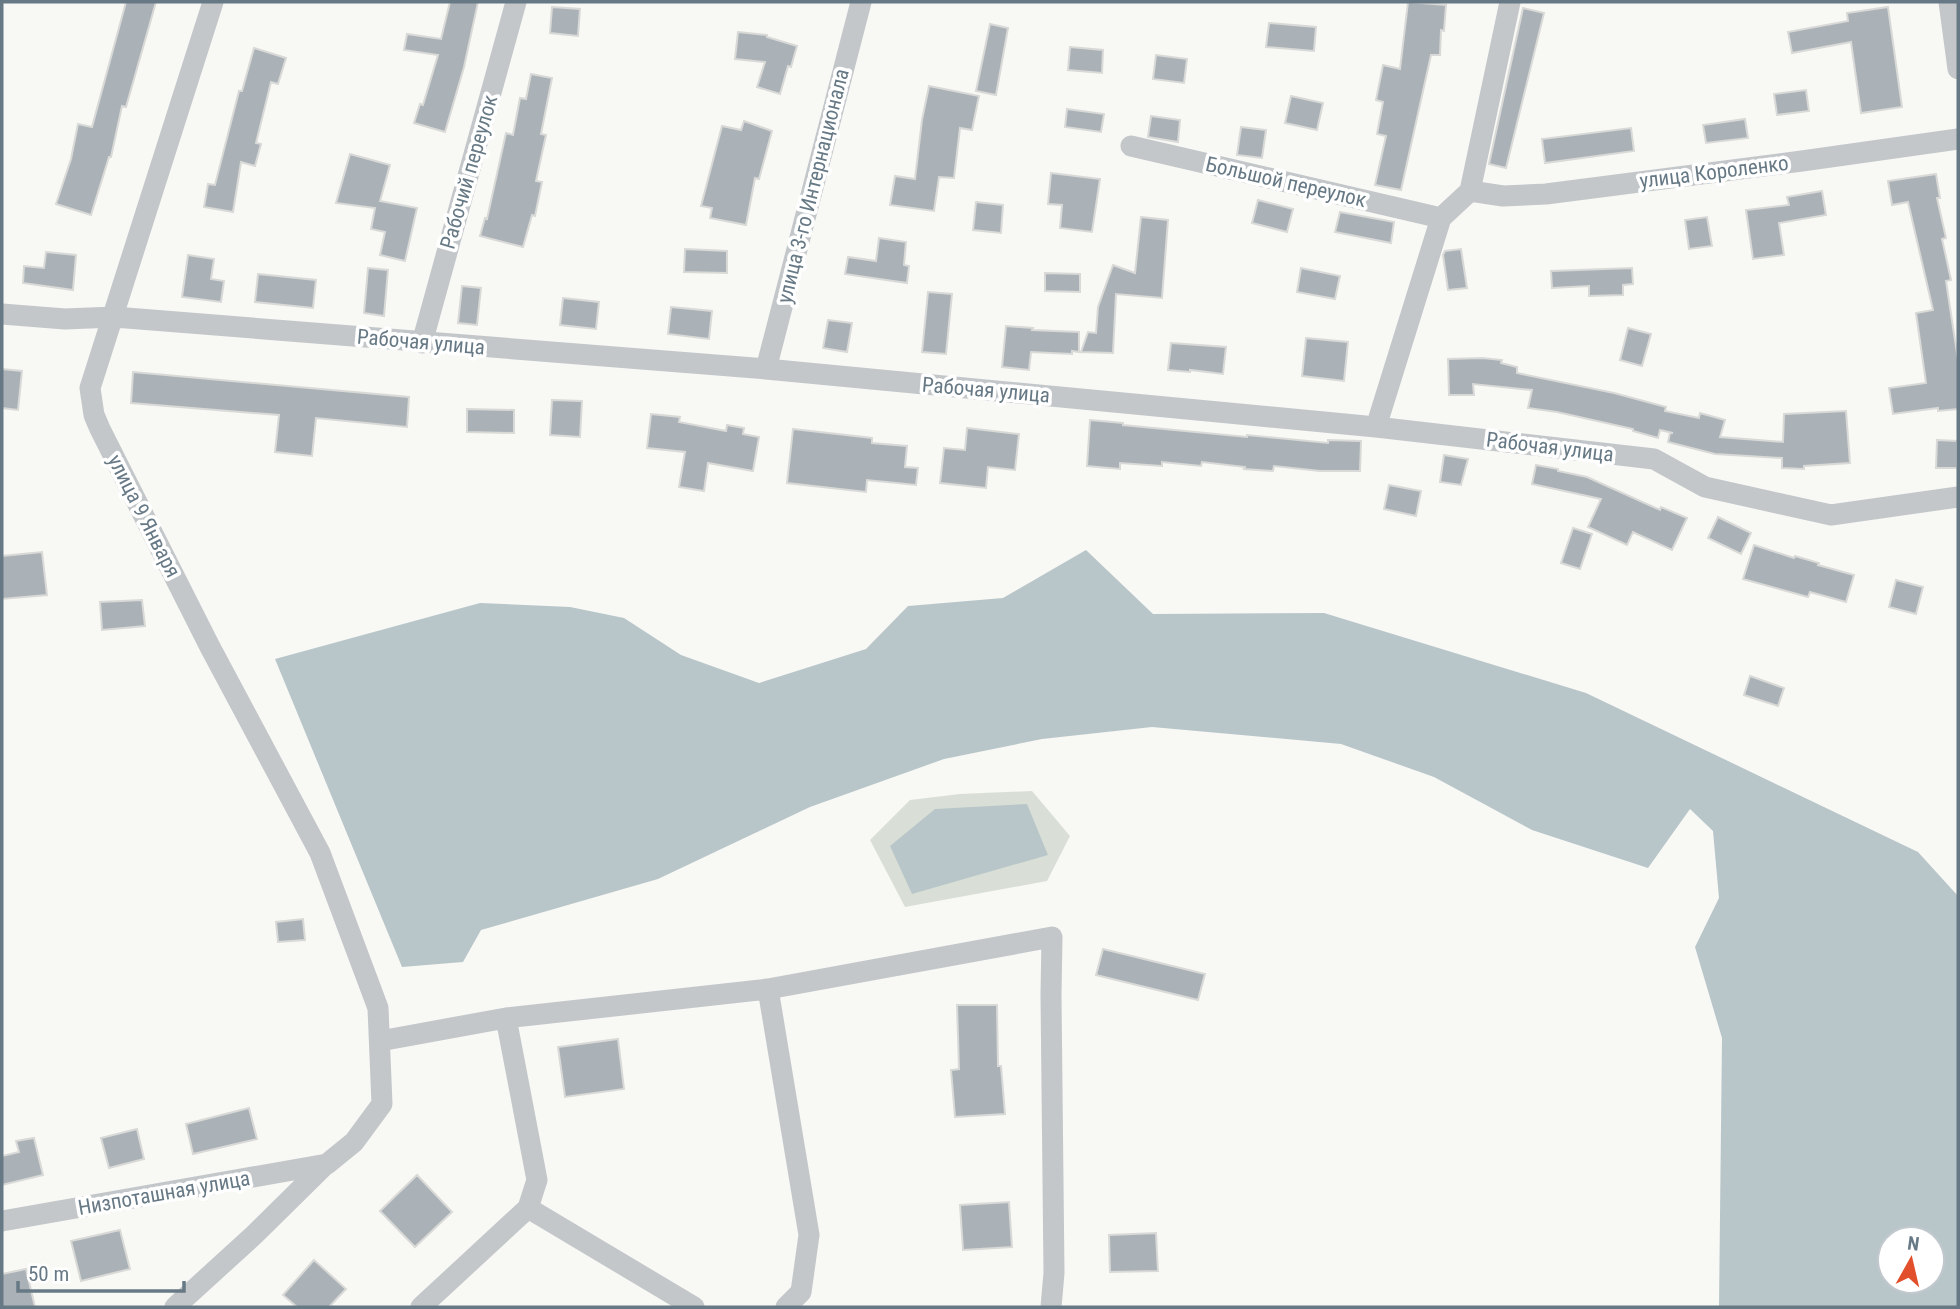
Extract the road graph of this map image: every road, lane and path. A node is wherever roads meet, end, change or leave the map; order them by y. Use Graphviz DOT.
graph roads {
  1 [pos="213,2"];
  2 [pos="516,2"];
  3 [pos="861,2"];
  4 [pos="1510,2"];
  5 [pos="1949,2"];
  6 [pos="1958,69"];
  7 [pos="1958,139"];
  8 [pos="1131,146"];
  9 [pos="1470,191"];
  10 [pos="1441,218"];
  11 [pos="2,314"];
  12 [pos="114,317"];
  13 [pos="422,343"];
  14 [pos="766,369"];
  15 [pos="1376,427"];
  16 [pos="1958,497"];
  17 [pos="768,989"];
  18 [pos="378,1008"];
  19 [pos="506,1018"];
  20 [pos="380,1041"];
  21 [pos="326,1164"];
  22 [pos="528,1208"];
  23 [pos="2,1222"];
  24 [pos="175,1307"];
  25 [pos="421,1307"];
  26 [pos="694,1307"];
  27 [pos="786,1307"];
  28 [pos="1051,1307"];
  1 -- 12 [label="street, улица 9 Января"];
  2 -- 13 [label="street, Рабочий переулок"];
  3 -- 14 [label="street, улица 3-го Интернационала"];
  4 -- 9 [label="street"];
  5 -- 6 [label="street"];
  7 -- 9 [label="street, улица Короленко"];
  8 -- 10 [label="street, Большой переулок"];
  9 -- 10 [label="street"];
  10 -- 15 [label="street"];
  11 -- 12 [label="street, Рабочая улица"];
  12 -- 13 [label="street, Рабочая улица"];
  12 -- 18 [label="street, улица 9 Января"];
  13 -- 14 [label="street, Рабочая улица"];
  14 -- 15 [label="street, Рабочая улица"];
  15 -- 16 [label="street, Рабочая улица"];
  17 -- 19 [label="street"];
  17 -- 27 [label="street"];
  17 -- 28 [label="street"];
  18 -- 20 [label="street, Низпоташная улица"];
  19 -- 20 [label="street"];
  19 -- 22 [label="street"];
  20 -- 21 [label="street, Низпоташная улица"];
  21 -- 23 [label="street, Низпоташная улица"];
  21 -- 24 [label="street, Низпоташная улица"];
  22 -- 25 [label="street"];
  22 -- 26 [label="street"];
}
